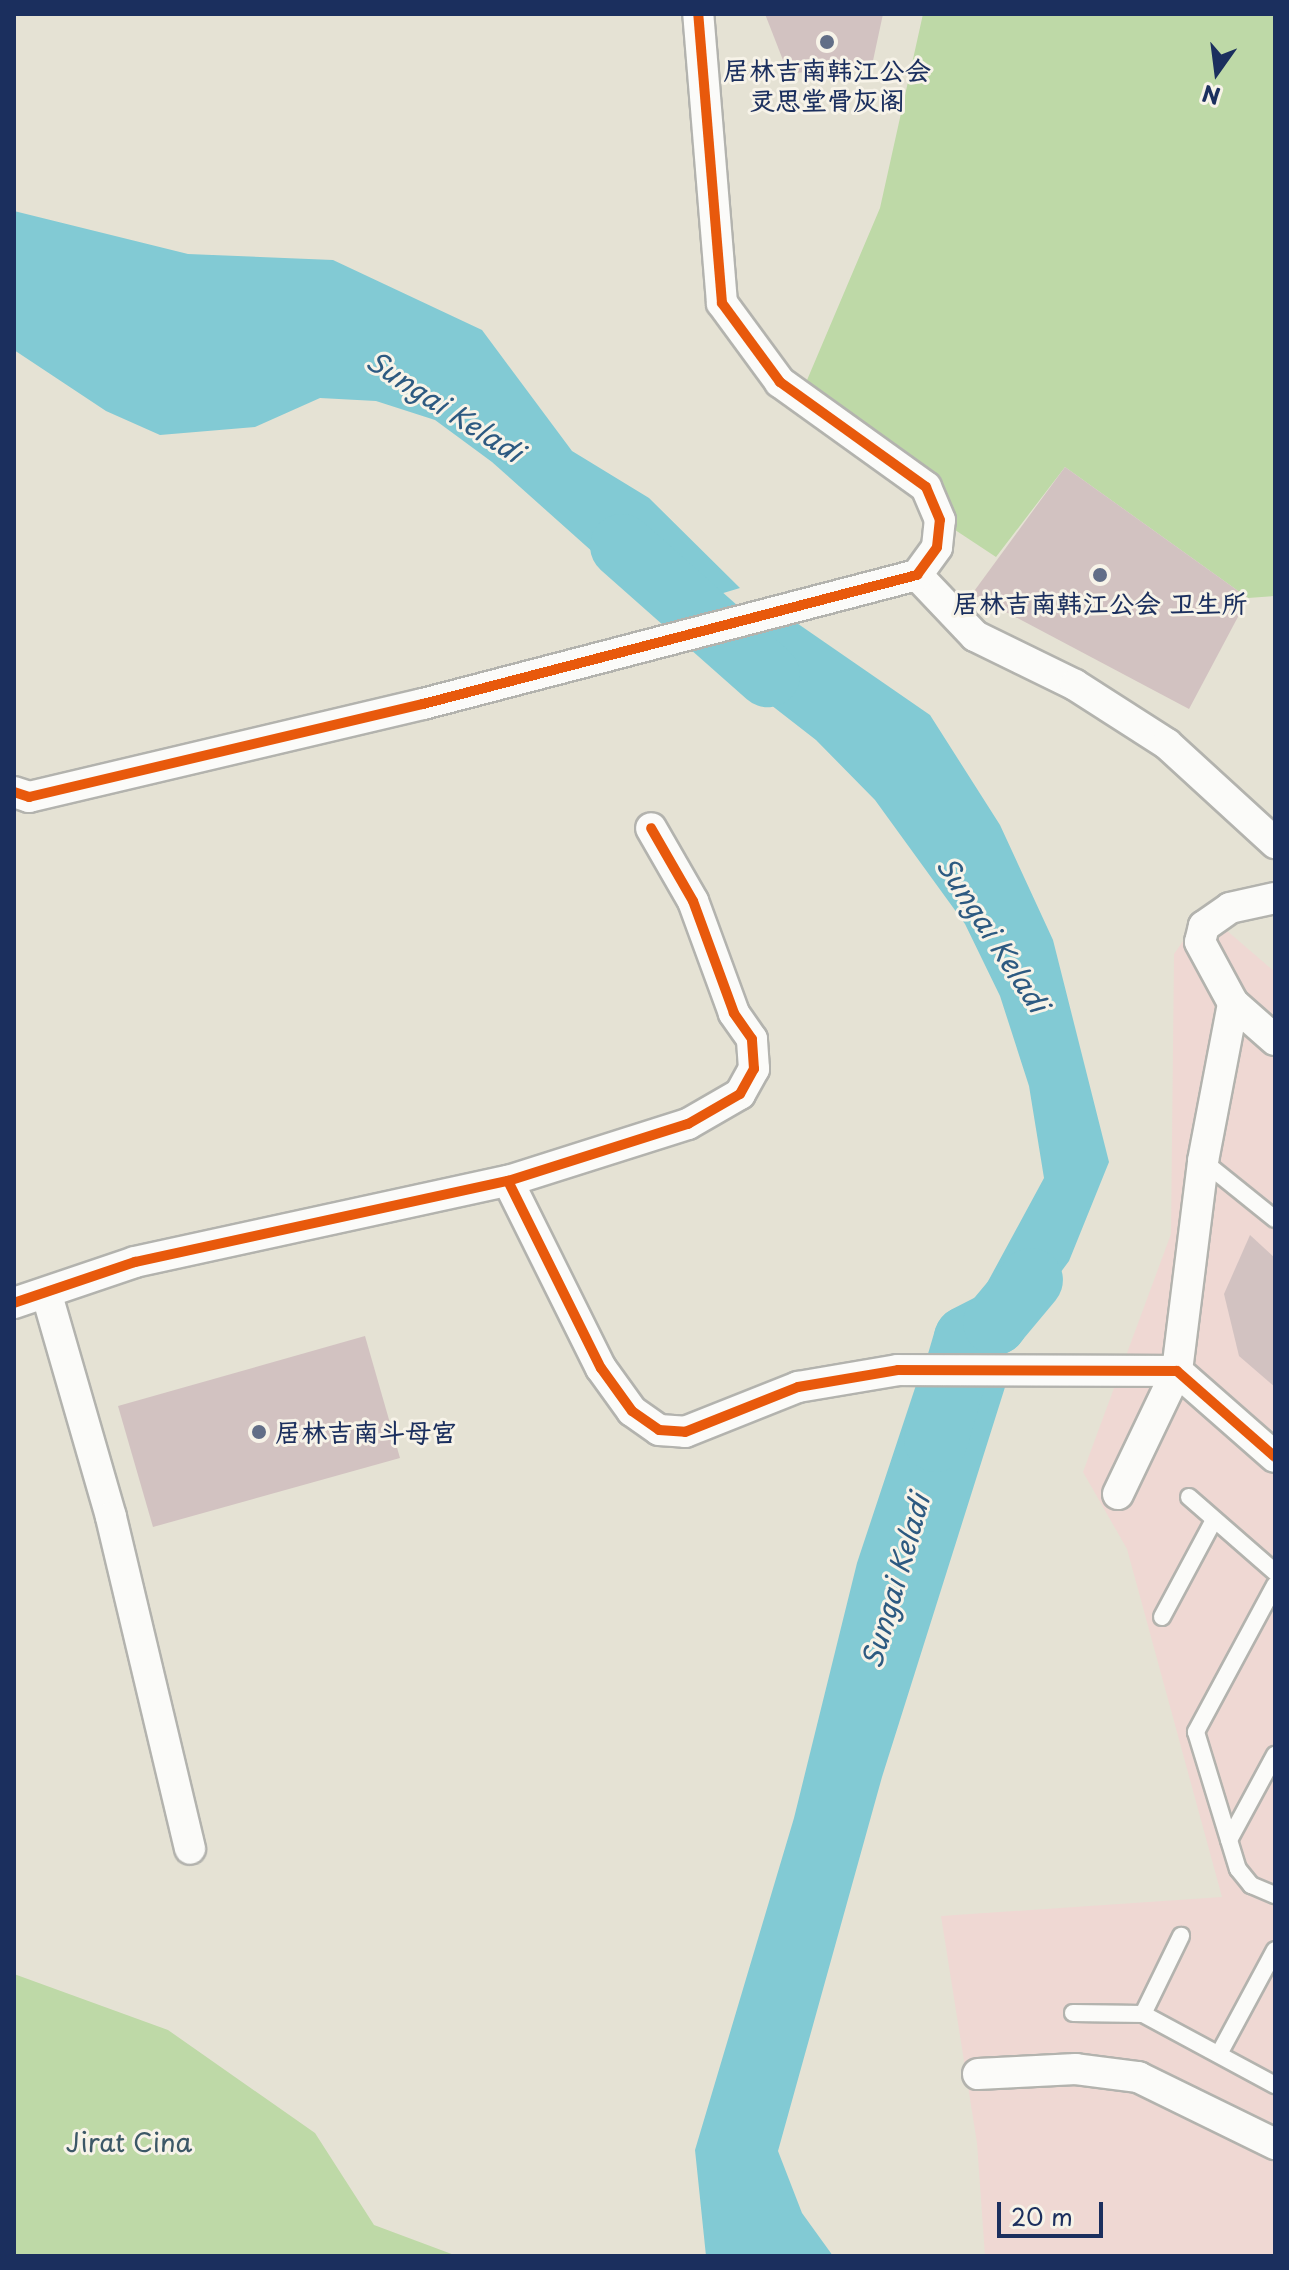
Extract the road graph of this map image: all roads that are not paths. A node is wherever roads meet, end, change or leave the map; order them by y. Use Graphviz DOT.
graph roads {
  1 [pos="698,14"];
  2 [pos="917,575"];
  3 [pos="14,792"];
  4 [pos="651,828"];
  5 [pos="1275,843"];
  6 [pos="1275,898"];
  7 [pos="1233,1003"];
  8 [pos="1275,1040"];
  9 [pos="1203,1161"];
  10 [pos="508,1181"];
  11 [pos="1275,1219"];
  12 [pos="47,1295"];
  13 [pos="14,1303"];
  14 [pos="1177,1371"];
  15 [pos="1275,1457"];
  16 [pos="1118,1494"];
  17 [pos="1189,1497"];
  18 [pos="1214,1520"];
  19 [pos="1275,1572"];
  20 [pos="1275,1585"];
  21 [pos="1162,1617"];
  22 [pos="1275,1755"];
  23 [pos="1229,1840"];
  24 [pos="190,1849"];
  25 [pos="1275,1895"];
  26 [pos="1181,1936"];
  27 [pos="1275,1950"];
  28 [pos="1073,2013"];
  29 [pos="1143,2014"];
  30 [pos="1219,2054"];
  31 [pos="978,2074"];
  32 [pos="1275,2085"];
  33 [pos="1275,2144"];
  1 -- 2 [label="street"];
  2 -- 3 [label="street"];
  2 -- 5 [label="street"];
  4 -- 10 [label="street"];
  6 -- 7 [label="street"];
  7 -- 8 [label="street"];
  7 -- 9 [label="street"];
  9 -- 11 [label="lane"];
  9 -- 14 [label="street"];
  10 -- 12 [label="street"];
  10 -- 14 [label="street"];
  12 -- 13 [label="street"];
  12 -- 24 [label="street"];
  14 -- 15 [label="street"];
  14 -- 16 [label="street"];
  17 -- 18 [label="lane"];
  18 -- 19 [label="lane"];
  18 -- 21 [label="lane"];
  20 -- 23 [label="lane"];
  22 -- 23 [label="lane"];
  23 -- 25 [label="lane"];
  26 -- 29 [label="lane"];
  27 -- 30 [label="lane"];
  28 -- 29 [label="lane"];
  29 -- 30 [label="lane"];
  30 -- 32 [label="lane"];
  31 -- 33 [label="street"];
}
